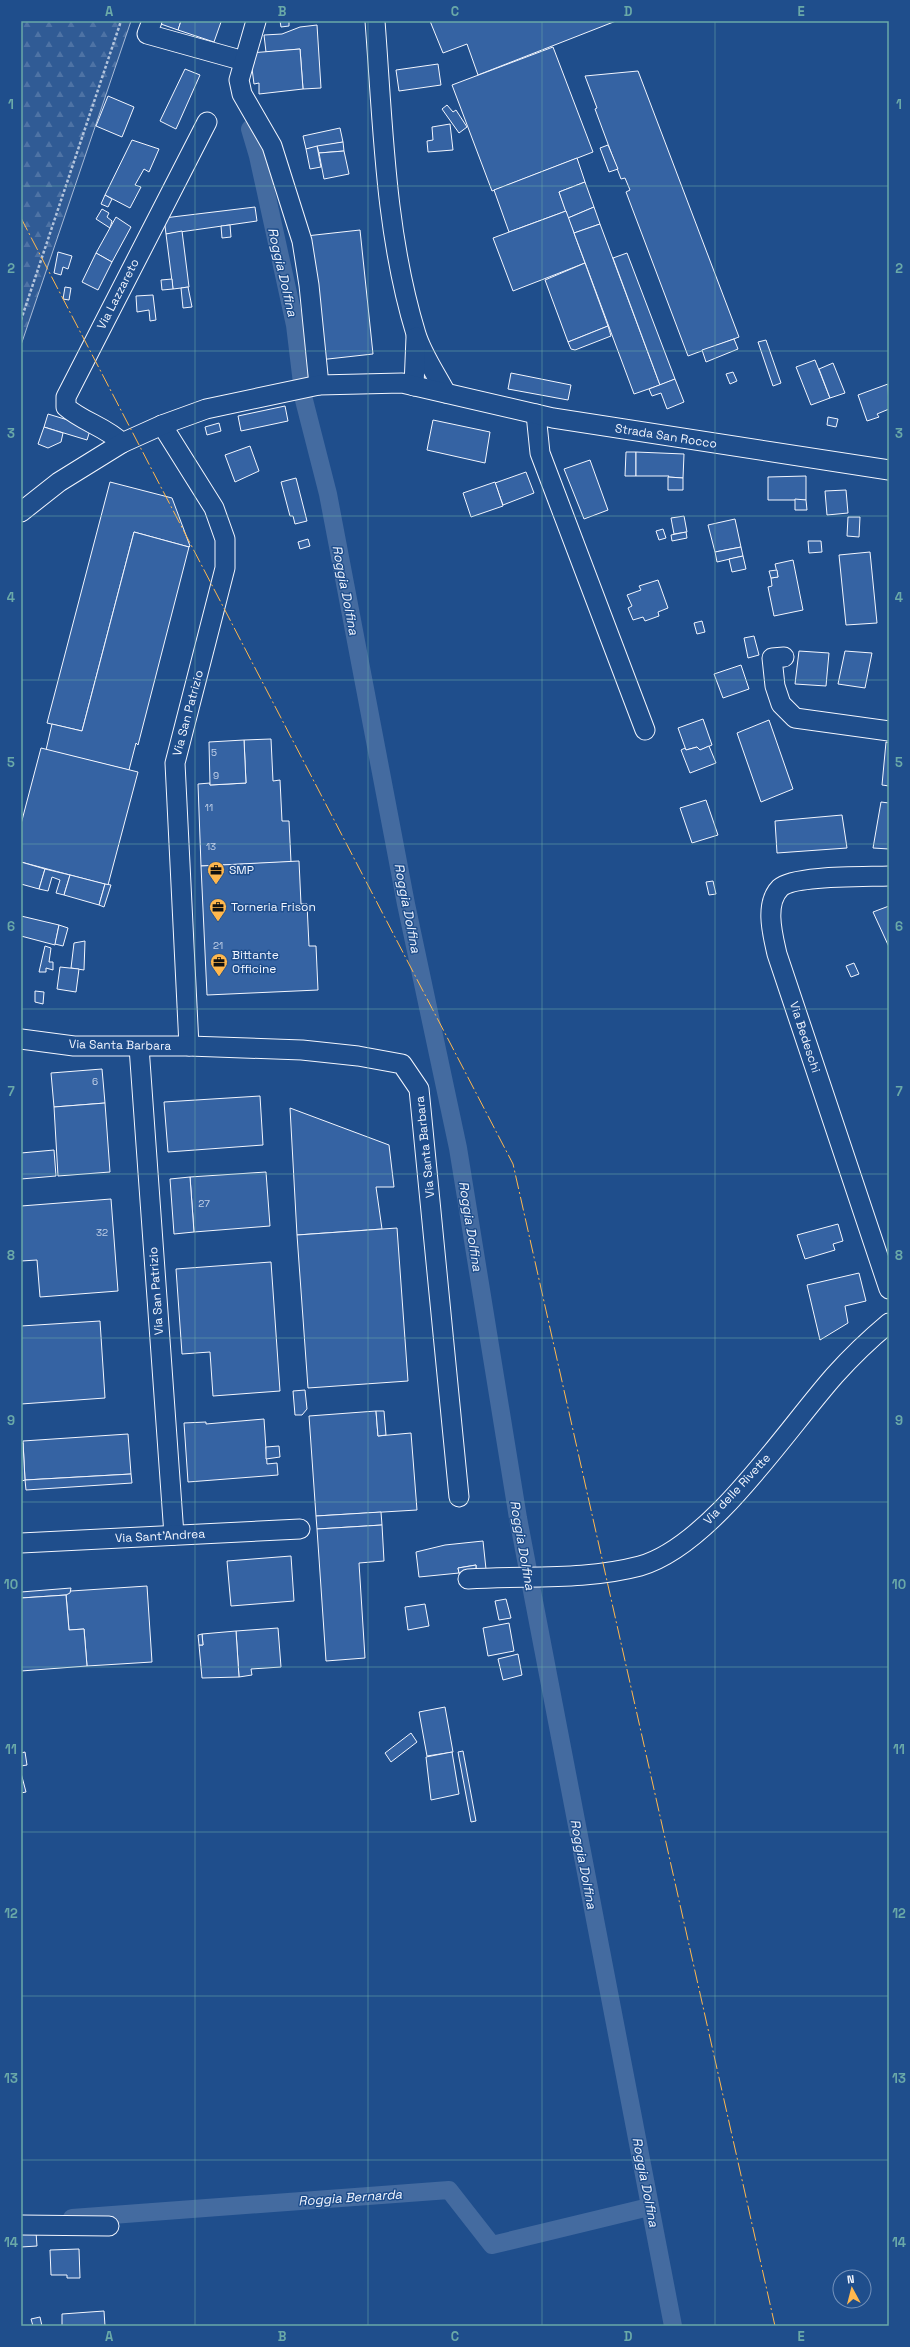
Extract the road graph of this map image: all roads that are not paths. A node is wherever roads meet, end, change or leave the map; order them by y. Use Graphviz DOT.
graph roads {
  1 [pos="152,21"];
  2 [pos="256,21"];
  3 [pos="375,21"];
  4 [pos="244,61"];
  5 [pos="207,122"];
  6 [pos="416,335"];
  7 [pos="414,386"];
  8 [pos="315,387"];
  9 [pos="446,393"];
  10 [pos="536,414"];
  11 [pos="162,425"];
  12 [pos="122,443"];
  13 [pos="889,470"];
  14 [pos="21,512"];
  15 [pos="784,657"];
  16 [pos="645,730"];
  17 [pos="889,731"];
  18 [pos="889,876"];
  19 [pos="21,1039"];
  20 [pos="189,1046"];
  21 [pos="139,1047"];
  22 [pos="889,1290"];
  23 [pos="889,1322"];
  24 [pos="460,1497"];
  25 [pos="300,1529"];
  26 [pos="174,1535"];
  27 [pos="21,1543"];
  28 [pos="468,1579"];
  29 [pos="21,2225"];
  30 [pos="109,2226"];
  1 -- 4 [label="street"];
  2 -- 4 [label="street"];
  3 -- 6 [label="street"];
  4 -- 8 [label="street"];
  5 -- 12 [label="street, Via Lazzareto"];
  6 -- 7 [label="street"];
  6 -- 9 [label="street"];
  7 -- 8 [label="street, Strada San Rocco"];
  7 -- 9 [label="street, Strada San Rocco"];
  8 -- 11 [label="street, Strada San Rocco"];
  9 -- 10 [label="street, Strada San Rocco"];
  10 -- 13 [label="street, Strada San Rocco"];
  10 -- 16 [label="street"];
  11 -- 12 [label="street, Strada San Rocco"];
  11 -- 20 [label="street, Via San Patrizio"];
  12 -- 14 [label="street, Strada San Rocco"];
  15 -- 17 [label="street"];
  18 -- 22 [label="street, Via Bedeschi"];
  19 -- 21 [label="street, Via Santa Barbara"];
  20 -- 21 [label="street, Via Santa Barbara"];
  20 -- 24 [label="street, Via Santa Barbara"];
  21 -- 26 [label="street, Via San Patrizio"];
  23 -- 28 [label="street, Via delle Rivette"];
  25 -- 26 [label="street, Via Sant'Andrea"];
  26 -- 27 [label="street, Via Sant'Andrea"];
  29 -- 30 [label="street"];
}
